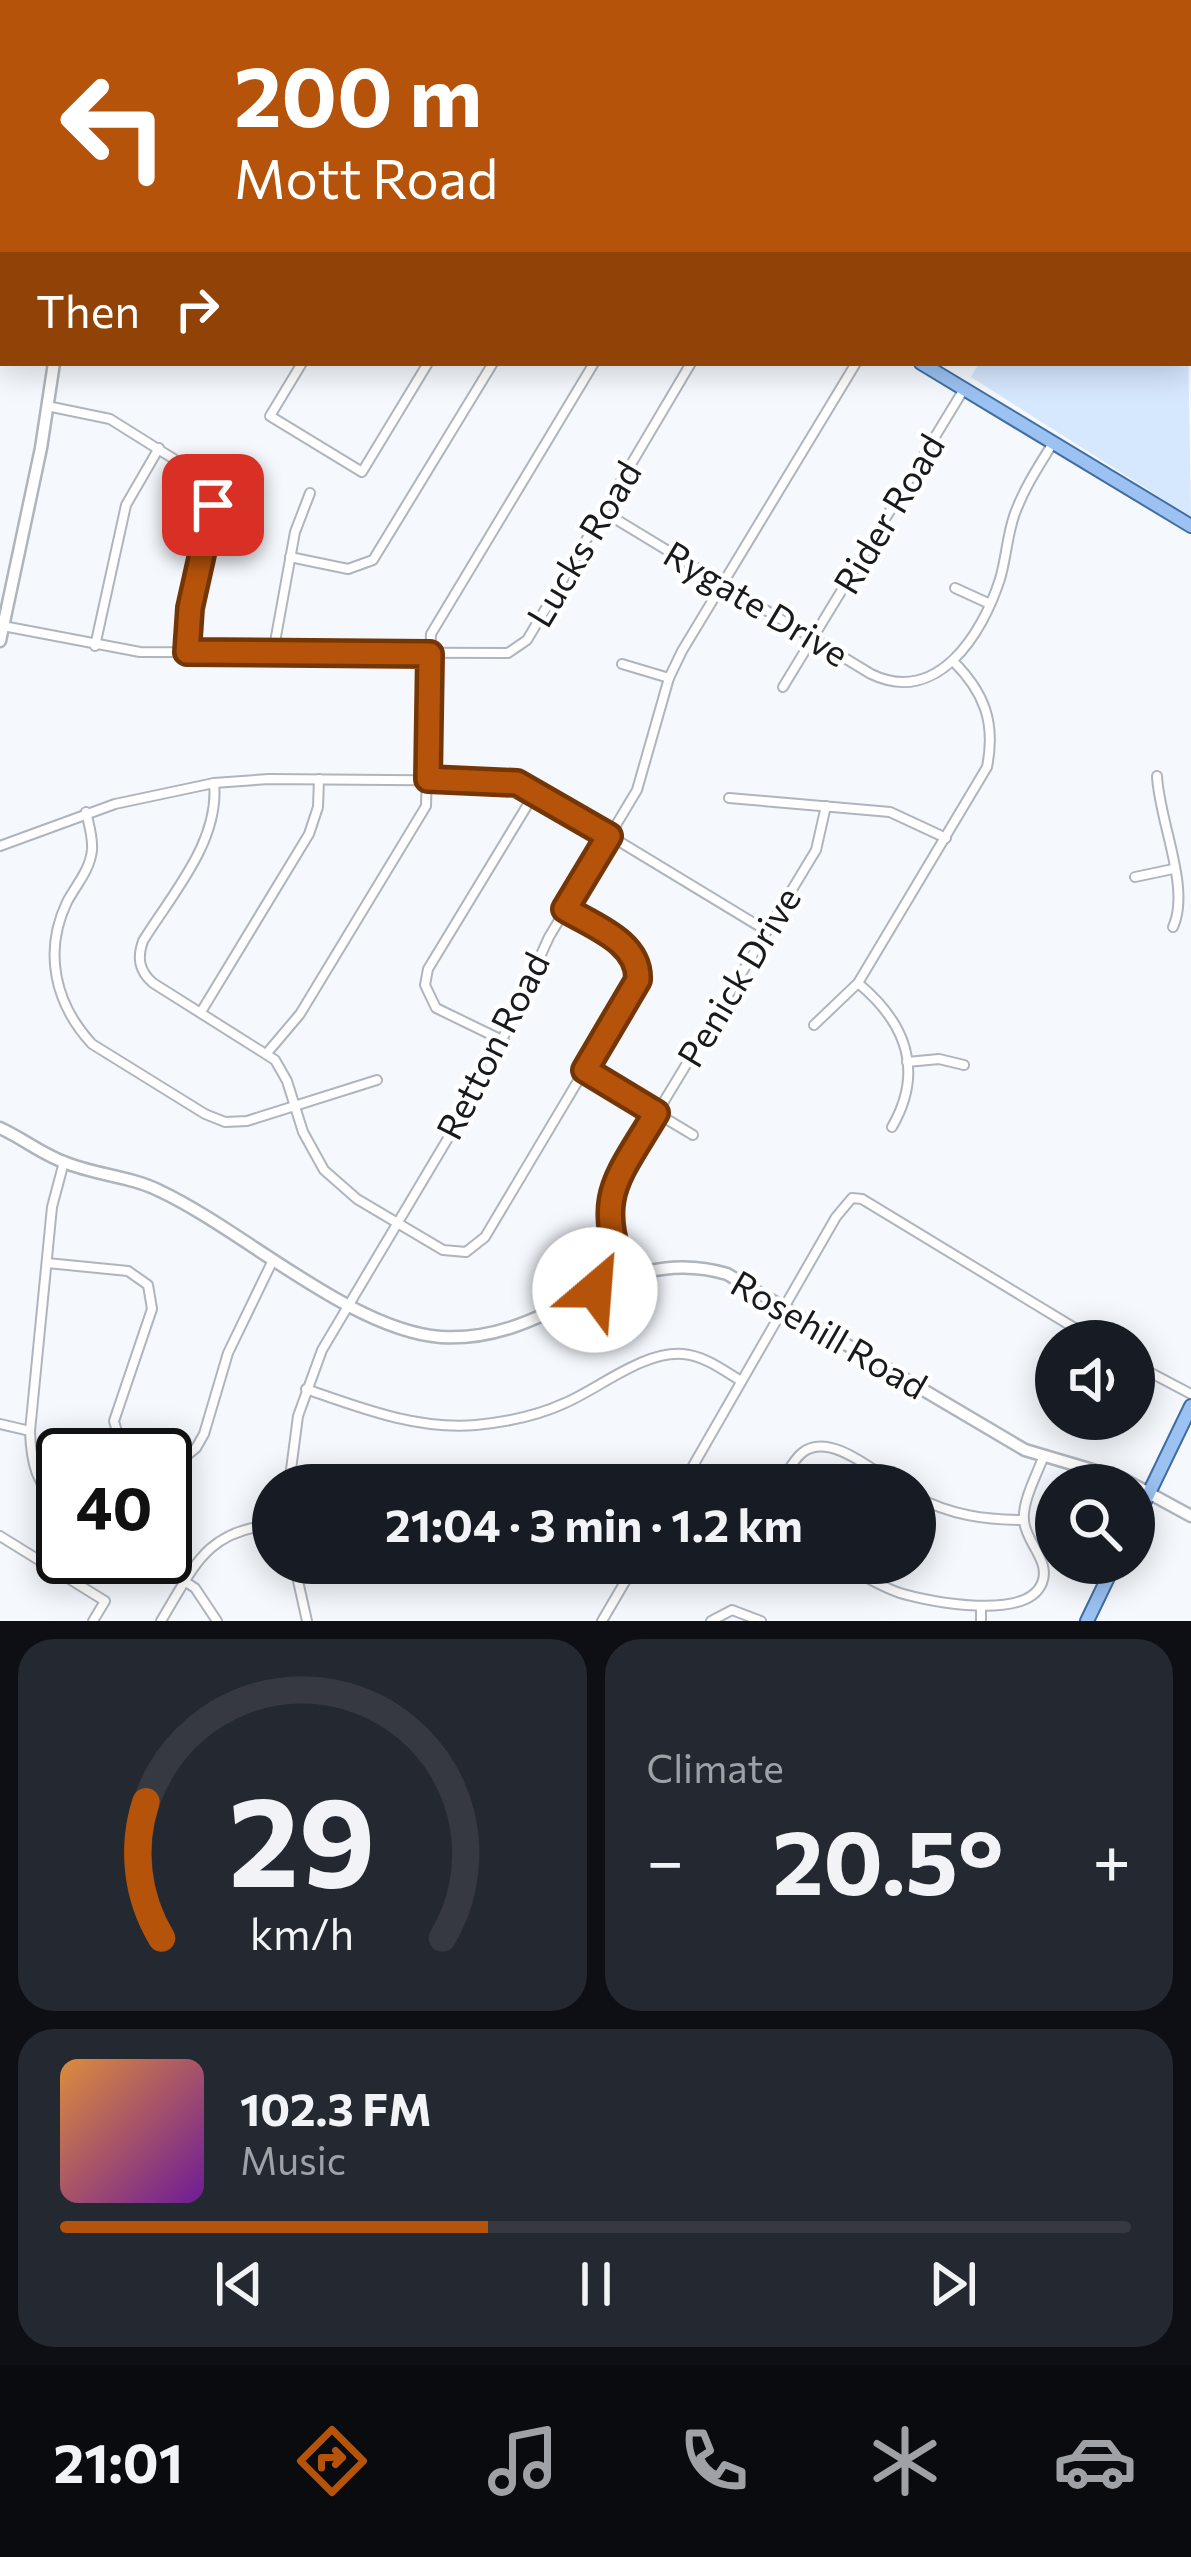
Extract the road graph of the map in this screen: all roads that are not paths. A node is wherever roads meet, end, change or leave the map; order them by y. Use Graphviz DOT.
graph roads {
  1 [pos="54,366"];
  2 [pos="300,366"];
  3 [pos="426,366"];
  4 [pos="491,366"];
  5 [pos="591,366"];
  6 [pos="690,366"];
  7 [pos="854,366"];
  8 [pos="925,366"];
  9 [pos="964,389"];
  10 [pos="47,406"];
  11 [pos="1053,443"];
  12 [pos="159,448"];
  13 [pos="310,493"];
  14 [pos="604,512"];
  15 [pos="1191,526"];
  16 [pos="290,557"];
  17 [pos="723,583"];
  18 [pos="955,588"];
  19 [pos="990,604"];
  20 [pos="3,626"];
  21 [pos="813,639"];
  22 [pos="0,641"];
  23 [pos="95,646"];
  24 [pos="187,652"];
  25 [pos="272,653"];
  26 [pos="430,654"];
  27 [pos="953,661"];
  28 [pos="622,664"];
  29 [pos="669,678"];
  30 [pos="783,687"];
  31 [pos="1157,776"];
  32 [pos="319,779"];
  33 [pos="428,779"];
  34 [pos="214,783"];
  35 [pos="536,791"];
  36 [pos="729,798"];
  37 [pos="826,806"];
  38 [pos="86,812"];
  39 [pos="609,836"];
  40 [pos="946,838"];
  41 [pos="0,846"];
  42 [pos="1191,872"];
  43 [pos="1174,873"];
  44 [pos="1135,877"];
  45 [pos="565,909"];
  46 [pos="1173,927"];
  47 [pos="767,931"];
  48 [pos="858,983"];
  49 [pos="201,1012"];
  50 [pos="814,1024"];
  51 [pos="504,1041"];
  52 [pos="267,1053"];
  53 [pos="908,1062"];
  54 [pos="964,1065"];
  55 [pos="585,1070"];
  56 [pos="377,1080"];
  57 [pos="295,1106"];
  58 [pos="656,1113"];
  59 [pos="892,1126"];
  60 [pos="0,1128"];
  61 [pos="693,1135"];
  62 [pos="64,1162"];
  63 [pos="397,1222"];
  64 [pos="274,1259"];
  65 [pos="46,1263"];
  66 [pos="625,1276"];
  67 [pos="348,1303"];
  68 [pos="784,1306"];
  69 [pos="1061,1320"];
  70 [pos="1155,1375"];
  71 [pos="741,1381"];
  72 [pos="306,1389"];
  73 [pos="1191,1394"];
  74 [pos="1191,1406"];
  75 [pos="0,1424"];
  76 [pos="116,1428"];
  77 [pos="30,1431"];
  78 [pos="192,1450"];
  79 [pos="1043,1458"];
  80 [pos="291,1464"];
  81 [pos="694,1464"];
  82 [pos="794,1464"];
  83 [pos="858,1464"];
  84 [pos="1066,1464"];
  85 [pos="36,1475"];
  86 [pos="1155,1481"];
  87 [pos="1155,1496"];
  88 [pos="936,1505"];
  89 [pos="1191,1516"];
  90 [pos="1024,1520"];
  91 [pos="252,1528"];
  92 [pos="0,1536"];
  93 [pos="192,1570"];
  94 [pos="183,1584"];
  95 [pos="190,1584"];
  96 [pos="299,1584"];
  97 [pos="624,1584"];
  98 [pos="884,1584"];
  99 [pos="1105,1584"];
  100 [pos="981,1606"];
  101 [pos="93,1621"];
  102 [pos="161,1621"];
  103 [pos="217,1621"];
  104 [pos="308,1621"];
  105 [pos="602,1621"];
  106 [pos="711,1621"];
  107 [pos="761,1621"];
  108 [pos="981,1621"];
  109 [pos="1088,1621"];
  1 -- 10 [label="street"];
  2 -- 3 [label="street"];
  4 -- 16 [label="street"];
  5 -- 26 [label="street"];
  6 -- 14 [label="street, Lucks Road"];
  7 -- 17 [label="street, Retton Road"];
  8 -- 9 [label="main road"];
  9 -- 11 [label="main road"];
  9 -- 21 [label="street, Rider Road"];
  10 -- 12 [label="street"];
  10 -- 20 [label="street"];
  11 -- 15 [label="main road"];
  11 -- 19 [label="street"];
  12 -- 23 [label="street"];
  12 -- 24 [label="street"];
  13 -- 16 [label="street"];
  14 -- 17 [label="street, Rygate Drive"];
  14 -- 26 [label="street, Lucks Road"];
  16 -- 25 [label="street"];
  17 -- 21 [label="street, Rygate Drive"];
  17 -- 29 [label="street, Retton Road"];
  18 -- 19 [label="street"];
  19 -- 27 [label="street"];
  20 -- 22 [label="street"];
  20 -- 23 [label="street, Lucks Road"];
  21 -- 27 [label="street, Rygate Drive"];
  21 -- 30 [label="street, Rider Road"];
  23 -- 24 [label="street, Lucks Road"];
  24 -- 25 [label="street, Lucks Road"];
  25 -- 26 [label="street, Lucks Road"];
  26 -- 33 [label="street"];
  27 -- 40 [label="street"];
  28 -- 29 [label="street"];
  29 -- 39 [label="street, Retton Road"];
  31 -- 43 [label="street"];
  32 -- 33 [label="street"];
  32 -- 34 [label="street"];
  32 -- 49 [label="street"];
  33 -- 35 [label="street"];
  33 -- 52 [label="street"];
  34 -- 38 [label="street"];
  34 -- 49 [label="street"];
  35 -- 39 [label="street"];
  35 -- 51 [label="street"];
  36 -- 37 [label="street"];
  37 -- 40 [label="street"];
  37 -- 47 [label="street, Penick Drive"];
  38 -- 41 [label="street"];
  38 -- 57 [label="street"];
  39 -- 45 [label="street, Retton Road"];
  39 -- 47 [label="street"];
  40 -- 48 [label="street"];
  42 -- 43 [label="street"];
  43 -- 44 [label="street"];
  43 -- 46 [label="street"];
  45 -- 51 [label="street, Retton Road"];
  45 -- 55 [label="street"];
  47 -- 58 [label="street, Penick Drive"];
  48 -- 50 [label="street"];
  48 -- 53 [label="street"];
  49 -- 52 [label="street"];
  51 -- 63 [label="street, Retton Road"];
  52 -- 57 [label="street"];
  53 -- 54 [label="street"];
  53 -- 59 [label="street"];
  55 -- 58 [label="street"];
  55 -- 63 [label="street"];
  56 -- 57 [label="street"];
  57 -- 63 [label="street"];
  58 -- 61 [label="street"];
  58 -- 66 [label="street, Penick Drive"];
  60 -- 62 [label="street, Rosehill Road"];
  62 -- 64 [label="street, Rosehill Road"];
  62 -- 65 [label="street"];
  63 -- 67 [label="street, Retton Road"];
  64 -- 67 [label="street, Rosehill Road"];
  64 -- 78 [label="street"];
  65 -- 76 [label="street"];
  65 -- 77 [label="street"];
  66 -- 67 [label="street, Rosehill Road"];
  66 -- 68 [label="street, Rosehill Road"];
  67 -- 72 [label="street, Retton Road"];
  68 -- 69 [label="street"];
  68 -- 71 [label="street"];
  68 -- 79 [label="street, Rosehill Road"];
  70 -- 73 [label="street"];
  71 -- 72 [label="street"];
  71 -- 81 [label="street"];
  72 -- 80 [label="street, Retton Road"];
  74 -- 86 [label="main road"];
  75 -- 77 [label="street"];
  77 -- 85 [label="street"];
  79 -- 84 [label="street, Rosehill Road"];
  79 -- 90 [label="street"];
  82 -- 83 [label="street"];
  87 -- 89 [label="street, Rosehill Road"];
  88 -- 90 [label="street"];
  90 -- 100 [label="street"];
  91 -- 93 [label="street"];
  92 -- 101 [label="street"];
  94 -- 102 [label="street"];
  95 -- 103 [label="street"];
  96 -- 104 [label="street"];
  97 -- 105 [label="street"];
  98 -- 100 [label="street"];
  99 -- 109 [label="main road"];
  100 -- 108 [label="street"];
  106 -- 107 [label="street"];
}
